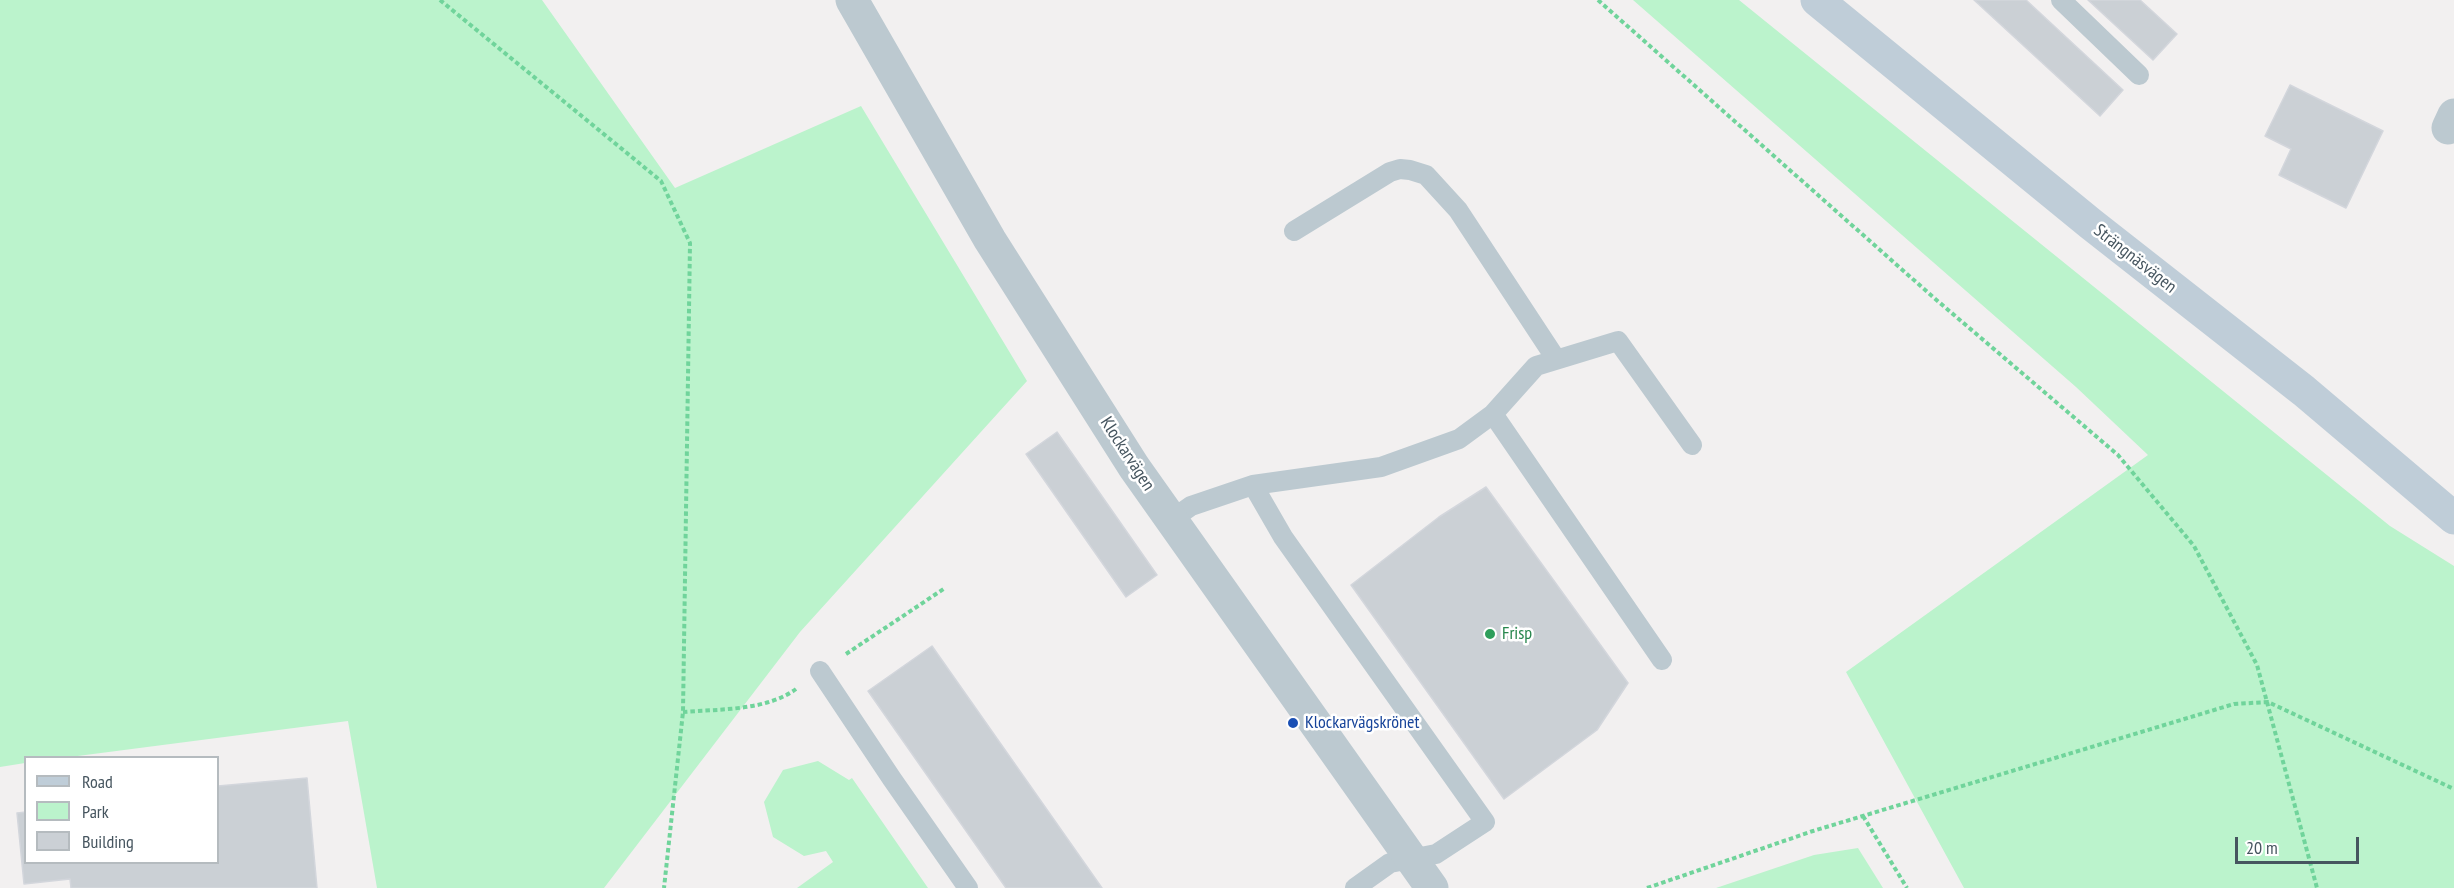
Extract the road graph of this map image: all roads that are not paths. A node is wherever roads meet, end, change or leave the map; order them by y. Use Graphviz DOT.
graph roads {
  1 [pos="852,0"];
  2 [pos="1817,0"];
  3 [pos="2061,0"];
  4 [pos="2139,75"];
  5 [pos="1294,231"];
  6 [pos="1556,359"];
  7 [pos="1493,414"];
  8 [pos="1692,445"];
  9 [pos="1252,485"];
  10 [pos="2454,518"];
  11 [pos="1171,520"];
  12 [pos="1662,660"];
  13 [pos="820,670"];
  14 [pos="1412,859"];
  15 [pos="968,888"];
  16 [pos="1355,888"];
  17 [pos="1432,888"];
  1 -- 11 [label="street, Klockarvägen"];
  2 -- 10 [label="main road, Strängnäsvägen"];
  3 -- 4 [label="lane"];
  5 -- 6 [label="lane"];
  6 -- 7 [label="lane"];
  6 -- 8 [label="lane"];
  7 -- 9 [label="lane"];
  7 -- 12 [label="lane"];
  9 -- 11 [label="lane"];
  9 -- 14 [label="lane"];
  11 -- 14 [label="street, Klockarvägen"];
  13 -- 15 [label="lane"];
  14 -- 16 [label="lane"];
  14 -- 17 [label="street, Klockarvägen"];
}
